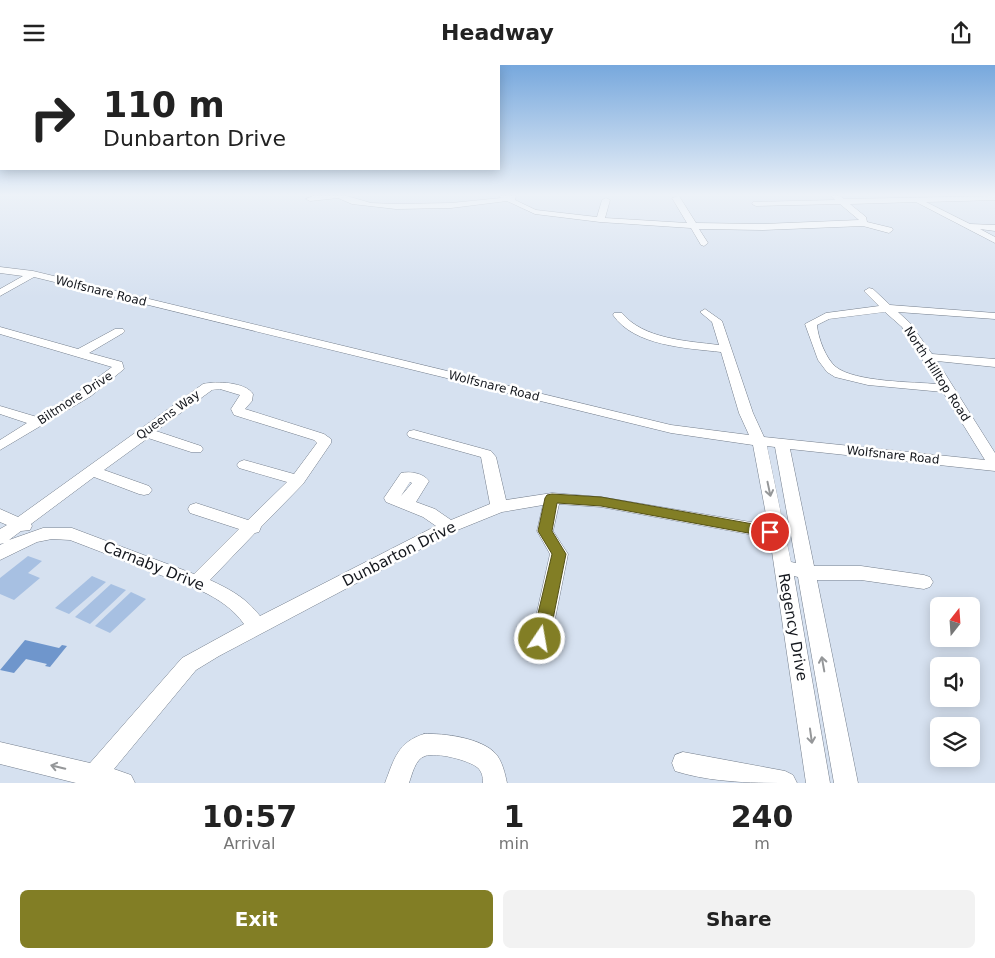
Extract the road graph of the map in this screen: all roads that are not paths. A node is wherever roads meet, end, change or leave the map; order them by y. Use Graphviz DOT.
graph roads {
  1 [pos="696,230"];
  2 [pos="973,230"];
  3 [pos="995,240"];
  4 [pos="704,243"];
  5 [pos="0,270"];
  6 [pos="33,275"];
  7 [pos="869,291"];
  8 [pos="0,293"];
  9 [pos="888,308"];
  10 [pos="706,312"];
  11 [pos="618,315"];
  12 [pos="995,316"];
  13 [pos="0,331"];
  14 [pos="119,331"];
  15 [pos="726,349"];
  16 [pos="80,353"];
  17 [pos="928,357"];
  18 [pos="995,363"];
  19 [pos="947,388"];
  20 [pos="0,410"];
  21 [pos="38,422"];
  22 [pos="145,432"];
  23 [pos="414,434"];
  24 [pos="759,441"];
  25 [pos="782,444"];
  26 [pos="0,446"];
  27 [pos="196,449"];
  28 [pos="244,465"];
  29 [pos="995,465"];
  30 [pos="92,471"];
  31 [pos="298,480"];
  32 [pos="144,490"];
  33 [pos="552,498"];
  34 [pos="406,504"];
  35 [pos="499,507"];
  36 [pos="196,509"];
  37 [pos="0,515"];
  38 [pos="19,524"];
  39 [pos="798,526"];
  40 [pos="449,527"];
  41 [pos="253,528"];
  42 [pos="777,528"];
  43 [pos="39,534"];
  44 [pos="0,538"];
  45 [pos="0,554"];
  46 [pos="783,568"];
  47 [pos="806,572"];
  48 [pos="924,582"];
  49 [pos="197,583"];
  50 [pos="256,627"];
  51 [pos="540,639"];
  52 [pos="807,707"];
  53 [pos="832,712"];
  54 [pos="0,753"];
  55 [pos="682,763"];
  56 [pos="90,779"];
  57 [pos="123,783"];
  58 [pos="397,783"];
  59 [pos="495,783"];
  60 [pos="785,783"];
  61 [pos="818,783"];
  62 [pos="846,783"];
  1 -- 4 [label="street"];
  2 -- 3 [label="street"];
  5 -- 6 [label="street, Wolfsnare Road"];
  6 -- 8 [label="street"];
  6 -- 24 [label="street, Wolfsnare Road"];
  7 -- 9 [label="street, North Hilltop Road"];
  9 -- 12 [label="street"];
  9 -- 17 [label="street, North Hilltop Road"];
  9 -- 19 [label="street"];
  10 -- 15 [label="street, Regency Drive"];
  11 -- 15 [label="street"];
  13 -- 16 [label="street, Biltmore Drive"];
  14 -- 16 [label="street"];
  15 -- 24 [label="street, Regency Drive"];
  16 -- 21 [label="street, Biltmore Drive"];
  17 -- 18 [label="street"];
  17 -- 19 [label="street, North Hilltop Road"];
  19 -- 29 [label="street, North Hilltop Road"];
  20 -- 21 [label="street"];
  21 -- 26 [label="street, Biltmore Drive"];
  22 -- 27 [label="street"];
  22 -- 30 [label="street, Queens Way"];
  22 -- 31 [label="street, Queens Way"];
  23 -- 35 [label="street"];
  24 -- 25 [label="street, Wolfsnare Road"];
  24 -- 42 [label="street, Regency Drive, one-way"];
  25 -- 29 [label="street, Wolfsnare Road"];
  25 -- 39 [label="street, Regency Drive"];
  28 -- 31 [label="street"];
  30 -- 32 [label="street"];
  30 -- 38 [label="street, Queens Way"];
  31 -- 41 [label="street, Queens Way"];
  33 -- 35 [label="street, Dunbarton Drive"];
  33 -- 42 [label="street, Dunbarton Drive"];
  33 -- 51 [label="street"];
  34 -- 40 [label="street"];
  35 -- 40 [label="street, Dunbarton Drive"];
  36 -- 41 [label="street"];
  37 -- 38 [label="street"];
  38 -- 43 [label="street"];
  38 -- 44 [label="street, Queens Way"];
  39 -- 42 [label="street, Dunbarton Drive"];
  39 -- 47 [label="street, Regency Drive"];
  40 -- 50 [label="street, Dunbarton Drive"];
  41 -- 49 [label="street, Queens Way"];
  42 -- 46 [label="street, Regency Drive"];
  43 -- 45 [label="street, Carnaby Drive"];
  43 -- 49 [label="street, Carnaby Drive"];
  46 -- 47 [label="street"];
  46 -- 52 [label="street, Regency Drive"];
  47 -- 48 [label="street"];
  53 -- 47 [label="street, Regency Drive, one-way"];
  49 -- 50 [label="street, Carnaby Drive"];
  50 -- 56 [label="street, Dunbarton Drive"];
  52 -- 53 [label="street"];
  52 -- 61 [label="street, Regency Drive, one-way"];
  53 -- 62 [label="street, Regency Drive"];
  56 -- 54 [label="street, one-way"];
  55 -- 60 [label="street"];
  56 -- 57 [label="street"];
  58 -- 59 [label="street"];
}
